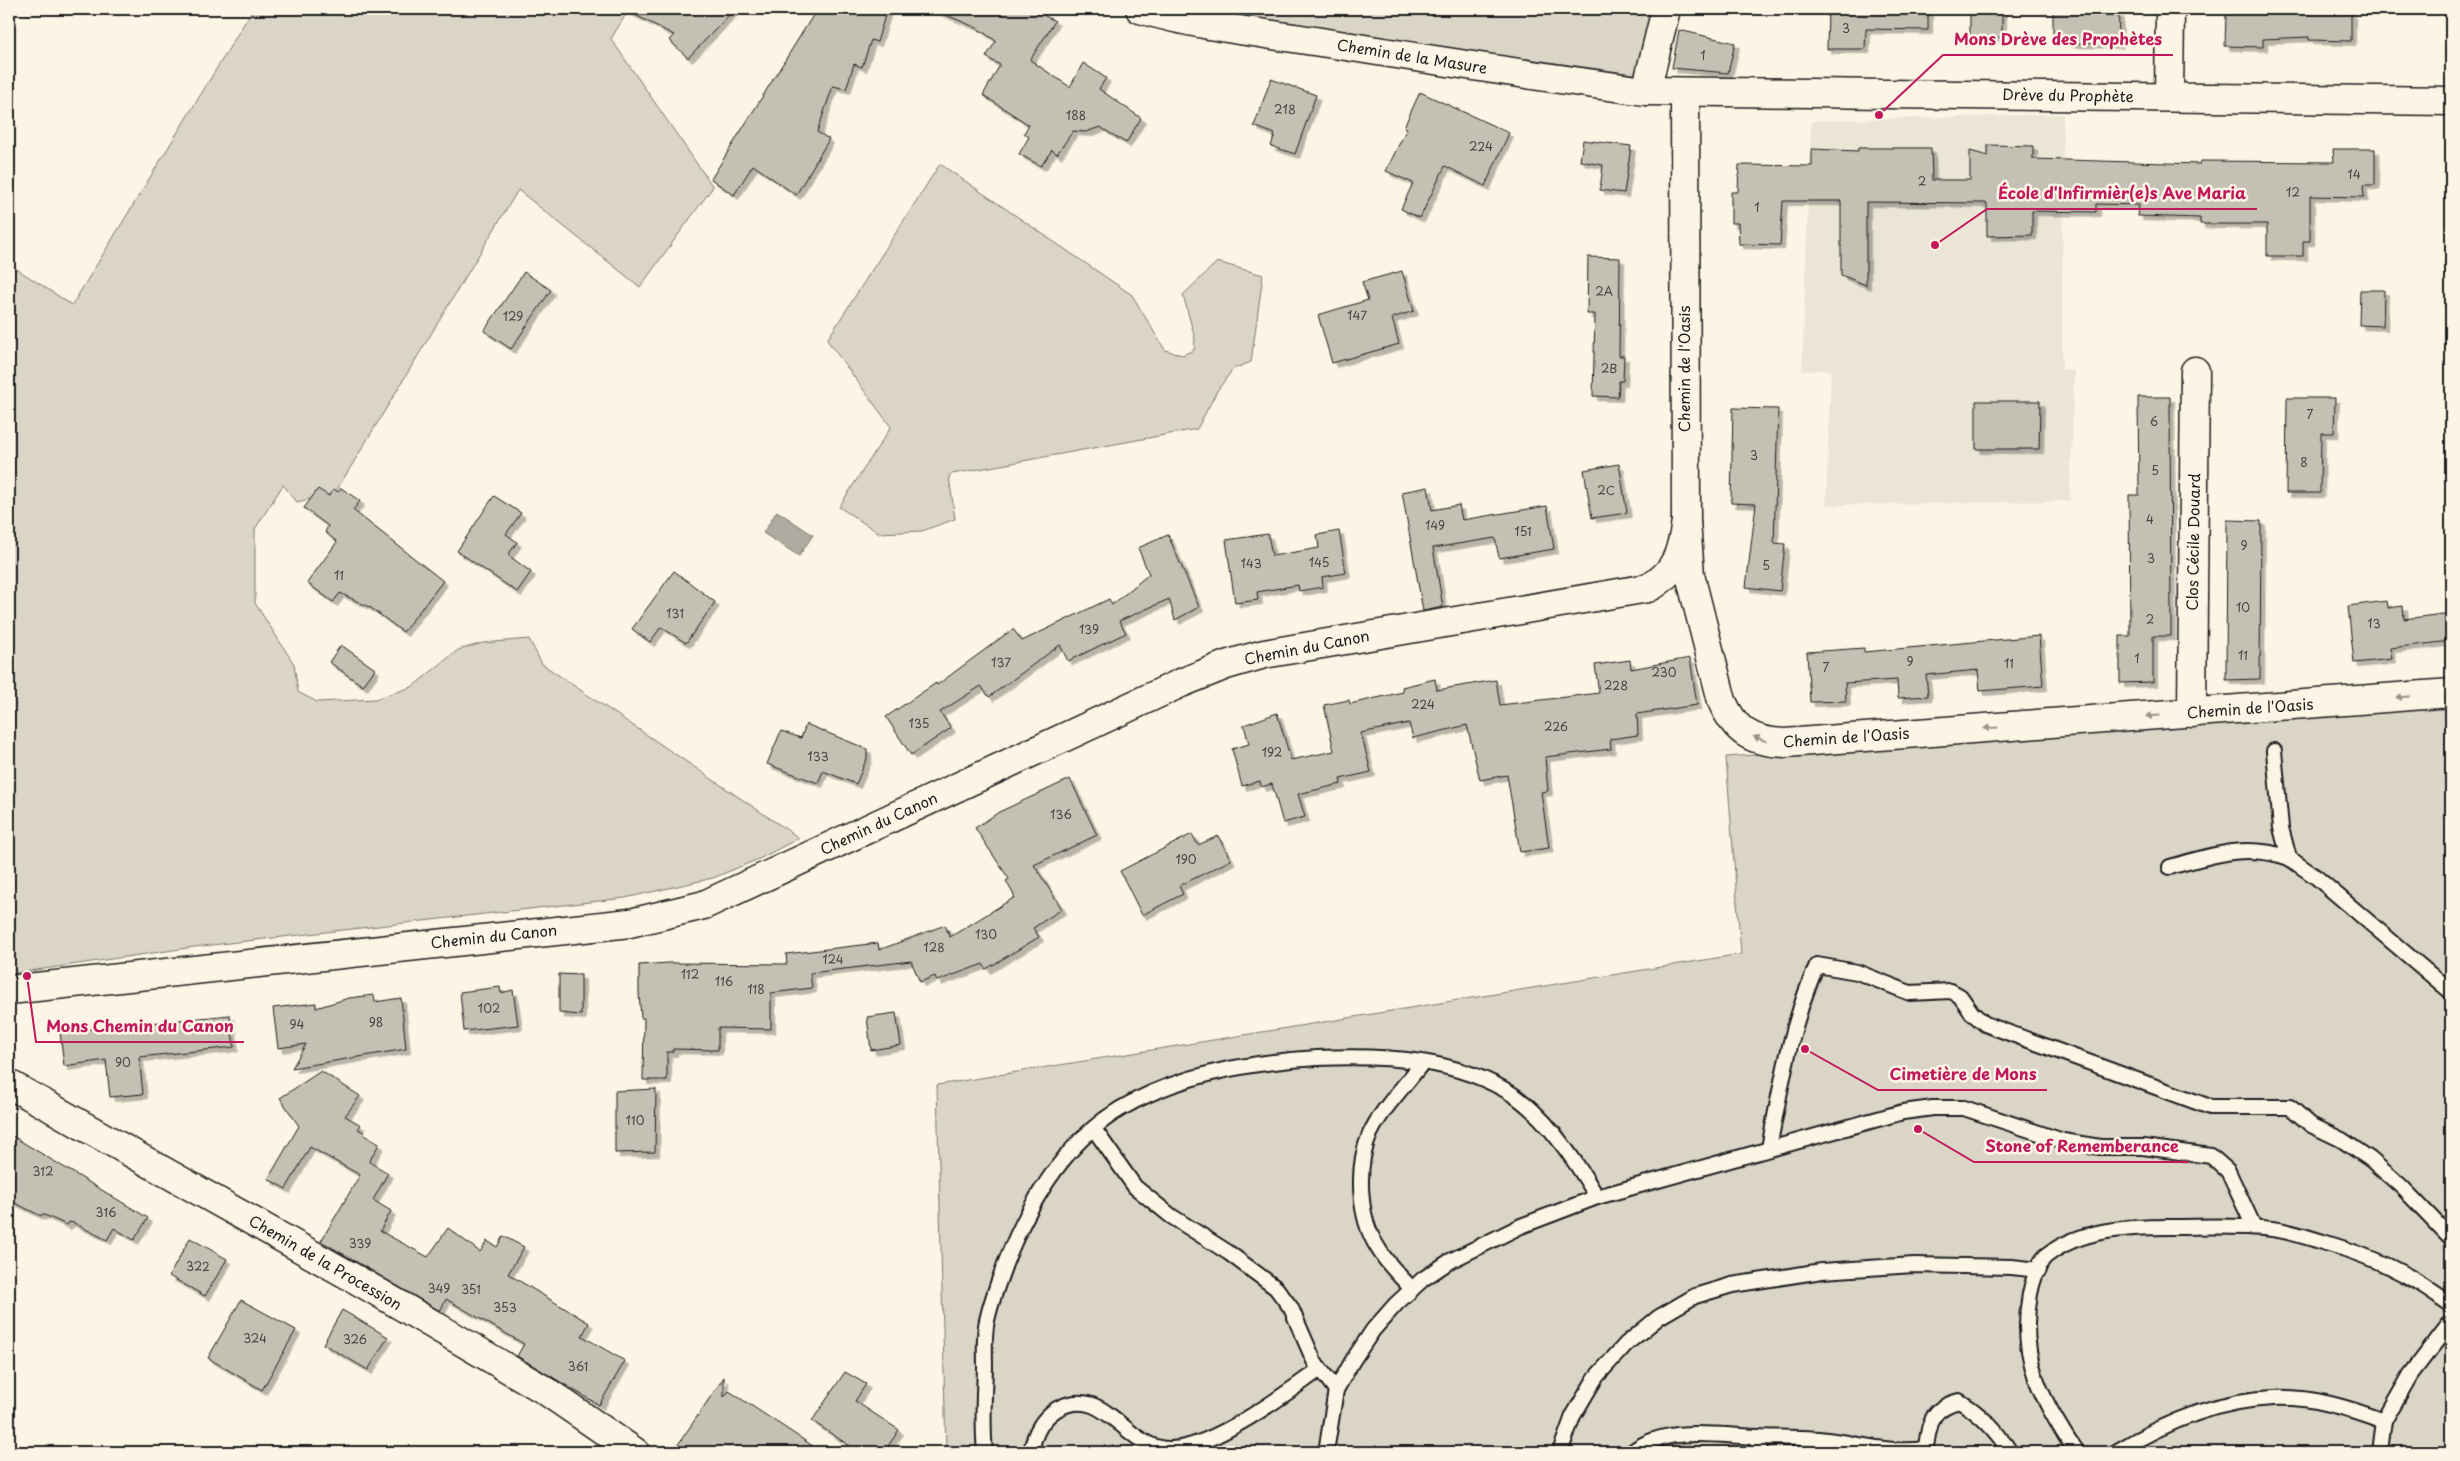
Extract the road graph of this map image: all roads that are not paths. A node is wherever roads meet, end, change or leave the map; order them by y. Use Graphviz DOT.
graph roads {
  1 [pos="1140,9"];
  2 [pos="1666,9"];
  3 [pos="2170,9"];
  4 [pos="1646,91"];
  5 [pos="1685,92"];
  6 [pos="2169,97"];
  7 [pos="2451,101"];
  8 [pos="2195,371"];
  9 [pos="1686,521"];
  10 [pos="2451,693"];
  11 [pos="2192,713"];
  12 [pos="2274,751"];
  13 [pos="2289,858"];
  14 [pos="2170,867"];
  15 [pos="9,990"];
  16 [pos="2451,992"];
  17 [pos="1422,1063"];
  18 [pos="9,1084"];
  19 [pos="1094,1129"];
  20 [pos="1769,1148"];
  21 [pos="1598,1197"];
  22 [pos="2254,1227"];
  23 [pos="2451,1238"];
  24 [pos="2039,1270"];
  25 [pos="1412,1289"];
  26 [pos="2451,1306"];
  27 [pos="2450,1325"];
  28 [pos="1320,1370"];
  29 [pos="1336,1390"];
  30 [pos="2384,1421"];
  31 [pos="1755,1437"];
  32 [pos="1925,1451"];
  33 [pos="635,1452"];
  34 [pos="985,1452"];
  35 [pos="1031,1452"];
  36 [pos="1326,1452"];
  37 [pos="1560,1452"];
  38 [pos="1632,1452"];
  39 [pos="1761,1452"];
  40 [pos="2010,1452"];
  41 [pos="2076,1452"];
  42 [pos="2116,1452"];
  43 [pos="2380,1452"];
  1 -- 4 [label="street, Chemin de la Masure"];
  2 -- 4 [label="street"];
  3 -- 6 [label="street"];
  4 -- 5 [label="street, Chemin de la Masure"];
  5 -- 6 [label="street, Drève du Prophète"];
  5 -- 9 [label="street, Chemin de l'Oasis"];
  6 -- 7 [label="street, Drève du Prophète"];
  8 -- 11 [label="street, Clos Cécile Douard"];
  11 -- 9 [label="street, Chemin de l'Oasis, one-way"];
  9 -- 15 [label="street, Chemin du Canon"];
  10 -- 11 [label="street, Chemin de l'Oasis, one-way"];
  12 -- 13 [label="lane"];
  13 -- 14 [label="lane"];
  13 -- 16 [label="lane"];
  17 -- 19 [label="lane"];
  17 -- 21 [label="lane"];
  17 -- 25 [label="lane"];
  18 -- 33 [label="street, Chemin de la Procession"];
  19 -- 28 [label="lane"];
  19 -- 34 [label="lane"];
  20 -- 21 [label="lane"];
  20 -- 22 [label="lane"];
  20 -- 23 [label="lane"];
  21 -- 25 [label="lane"];
  22 -- 24 [label="lane"];
  22 -- 26 [label="lane"];
  24 -- 37 [label="lane"];
  24 -- 41 [label="lane"];
  25 -- 29 [label="lane"];
  27 -- 30 [label="lane"];
  28 -- 29 [label="lane"];
  28 -- 35 [label="lane"];
  29 -- 36 [label="lane"];
  30 -- 42 [label="lane"];
  30 -- 43 [label="lane"];
  31 -- 32 [label="lane"];
  31 -- 38 [label="lane"];
  31 -- 39 [label="lane"];
  32 -- 40 [label="lane"];
}
